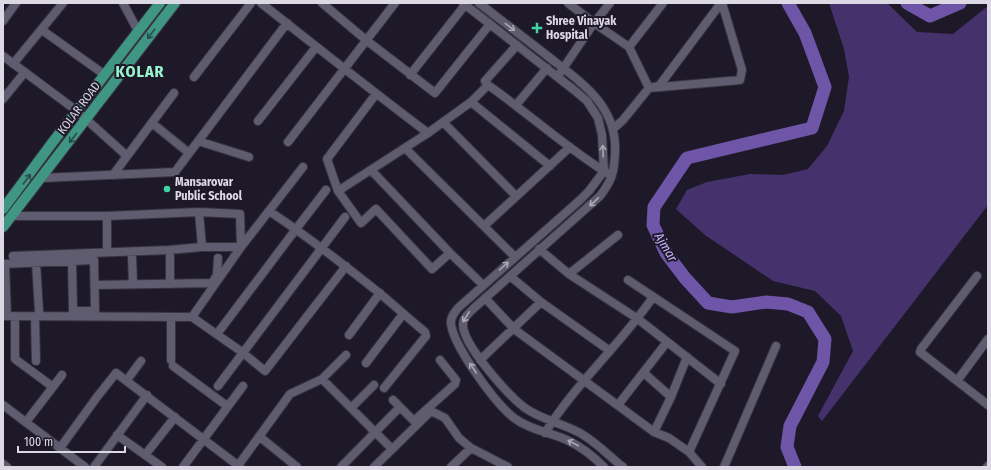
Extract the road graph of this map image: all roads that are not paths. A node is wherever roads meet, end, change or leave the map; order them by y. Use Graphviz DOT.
graph roads {
  1 [pos="16,3"];
  2 [pos="63,3"];
  3 [pos="123,3"];
  4 [pos="160,3"];
  5 [pos="175,3"];
  6 [pos="251,3"];
  7 [pos="262,3"];
  8 [pos="322,3"];
  9 [pos="479,3"];
  10 [pos="568,3"];
  11 [pos="610,3"];
  12 [pos="663,3"];
  13 [pos="722,3"];
  14 [pos="464,4"];
  15 [pos="390,5"];
  16 [pos="3,21"];
  17 [pos="287,23"];
  18 [pos="594,23"];
  19 [pos="490,24"];
  20 [pos="42,30"];
  21 [pos="138,31"];
  22 [pos="366,40"];
  23 [pos="517,45"];
  24 [pos="316,47"];
  25 [pos="629,47"];
  26 [pos="3,56"];
  27 [pos="14,64"];
  28 [pos="345,68"];
  29 [pos="547,68"];
  30 [pos="564,69"];
  31 [pos="25,72"];
  32 [pos="105,75"];
  33 [pos="410,75"];
  34 [pos="557,76"];
  35 [pos="194,77"];
  36 [pos="488,85"];
  37 [pos="649,88"];
  38 [pos="174,93"];
  39 [pos="376,94"];
  40 [pos="3,99"];
  41 [pos="471,102"];
  42 [pos="516,105"];
  43 [pos="77,110"];
  44 [pos="86,120"];
  45 [pos="258,121"];
  46 [pos="443,122"];
  47 [pos="152,123"];
  48 [pos="613,129"];
  49 [pos="428,133"];
  50 [pos="198,141"];
  51 [pos="288,142"];
  52 [pos="570,147"];
  53 [pos="405,148"];
  54 [pos="189,153"];
  55 [pos="127,156"];
  56 [pos="249,156"];
  57 [pos="550,166"];
  58 [pos="303,167"];
  59 [pos="372,170"];
  60 [pos="604,171"];
  61 [pos="113,175"];
  62 [pos="612,177"];
  63 [pos="42,178"];
  64 [pos="326,190"];
  65 [pos="338,191"];
  66 [pos="516,196"];
  67 [pos="3,210"];
  68 [pos="269,211"];
  69 [pos="199,212"];
  70 [pos="11,216"];
  71 [pos="107,216"];
  72 [pos="345,217"];
  73 [pos="484,226"];
  74 [pos="3,228"];
  75 [pos="296,229"];
  76 [pos="618,235"];
  77 [pos="107,247"];
  78 [pos="202,247"];
  79 [pos="241,247"];
  80 [pos="322,248"];
  81 [pos="539,249"];
  82 [pos="450,253"];
  83 [pos="13,256"];
  84 [pos="170,256"];
  85 [pos="132,257"];
  86 [pos="515,257"];
  87 [pos="218,258"];
  88 [pos="72,261"];
  89 [pos="36,262"];
  90 [pos="4,264"];
  91 [pos="346,266"];
  92 [pos="569,274"];
  93 [pos="510,276"];
  94 [pos="977,276"];
  95 [pos="628,280"];
  96 [pos="133,284"];
  97 [pos="170,284"];
  98 [pos="96,285"];
  99 [pos="483,285"];
  100 [pos="380,293"];
  101 [pos="654,297"];
  102 [pos="485,298"];
  103 [pos="541,302"];
  104 [pos="37,314"];
  105 [pos="403,314"];
  106 [pos="8,316"];
  107 [pos="192,317"];
  108 [pos="171,318"];
  109 [pos="638,320"];
  110 [pos="514,329"];
  111 [pos="217,334"];
  112 [pos="349,335"];
  113 [pos="988,339"];
  114 [pos="667,342"];
  115 [pos="776,346"];
  116 [pos="610,351"];
  117 [pos="242,352"];
  118 [pos="346,355"];
  119 [pos="687,357"];
  120 [pos="440,360"];
  121 [pos="480,360"];
  122 [pos="36,361"];
  123 [pos="141,361"];
  124 [pos="366,363"];
  125 [pos="644,373"];
  126 [pos="62,375"];
  127 [pos="322,379"];
  128 [pos="127,380"];
  129 [pos="585,380"];
  130 [pos="957,381"];
  131 [pos="721,384"];
  132 [pos="374,385"];
  133 [pos="218,386"];
  134 [pos="243,386"];
  135 [pos="53,387"];
  136 [pos="384,388"];
  137 [pos="147,395"];
  138 [pos="671,397"];
  139 [pos="393,400"];
  140 [pos="3,405"];
  141 [pos="618,405"];
  142 [pos="988,405"];
  143 [pos="227,406"];
  144 [pos="400,407"];
  145 [pos="351,408"];
  146 [pos="175,417"];
  147 [pos="552,421"];
  148 [pos="26,422"];
  149 [pos="375,432"];
  150 [pos="654,432"];
  151 [pos="545,433"];
  152 [pos="117,435"];
  153 [pos="260,437"];
  154 [pos="204,439"];
  155 [pos="60,448"];
  156 [pos="471,448"];
  157 [pos="392,450"];
  158 [pos="689,452"];
  159 [pos="146,455"];
  160 [pos="3,464"];
  161 [pos="80,465"];
  162 [pos="7,467"];
  163 [pos="94,467"];
  164 [pos="162,467"];
  165 [pos="183,467"];
  166 [pos="238,467"];
  167 [pos="297,467"];
  168 [pos="341,467"];
  169 [pos="374,467"];
  170 [pos="450,467"];
  171 [pos="508,467"];
  172 [pos="604,467"];
  173 [pos="623,467"];
  174 [pos="702,467"];
  175 [pos="724,467"];
  1 -- 16 [label="street"];
  2 -- 20 [label="street"];
  3 -- 21 [label="street"];
  4 -- 21 [label="main road, KOLAR ROAD"];
  5 -- 44 [label="main road, KOLAR ROAD, one-way"];
  6 -- 35 [label="street"];
  7 -- 17 [label="street"];
  8 -- 22 [label="street"];
  9 -- 30 [label="street, one-way"];
  10 -- 18 [label="street"];
  11 -- 18 [label="street"];
  12 -- 25 [label="street"];
  13 -- 37 [label="street"];
  13 -- 37 [label="street"];
  14 -- 19 [label="street"];
  14 -- 33 [label="street"];
  15 -- 22 [label="street"];
  17 -- 24 [label="street"];
  17 -- 50 [label="street"];
  18 -- 25 [label="street"];
  18 -- 30 [label="street"];
  19 -- 23 [label="street"];
  19 -- 33 [label="street"];
  20 -- 27 [label="street"];
  20 -- 32 [label="street"];
  21 -- 32 [label="main road, KOLAR ROAD"];
  22 -- 28 [label="street"];
  22 -- 33 [label="street"];
  23 -- 29 [label="street"];
  23 -- 36 [label="street"];
  24 -- 28 [label="street"];
  24 -- 45 [label="street"];
  25 -- 37 [label="street"];
  26 -- 27 [label="street"];
  27 -- 31 [label="street"];
  28 -- 39 [label="street"];
  28 -- 51 [label="street"];
  29 -- 34 [label="street"];
  29 -- 42 [label="street"];
  30 -- 34 [label="street"];
  30 -- 48 [label="street"];
  31 -- 40 [label="street"];
  31 -- 43 [label="street"];
  32 -- 43 [label="main road, KOLAR ROAD"];
  60 -- 34 [label="street, one-way"];
  36 -- 41 [label="street"];
  36 -- 42 [label="street"];
  37 -- 48 [label="street"];
  38 -- 47 [label="street"];
  39 -- 49 [label="street"];
  39 -- 65 [label="street"];
  41 -- 46 [label="street"];
  41 -- 57 [label="street"];
  42 -- 52 [label="street"];
  43 -- 44 [label="street"];
  67 -- 43 [label="main road, KOLAR ROAD, one-way"];
  44 -- 55 [label="street"];
  44 -- 63 [label="main road, KOLAR ROAD, one-way"];
  46 -- 49 [label="street"];
  46 -- 66 [label="street"];
  47 -- 54 [label="street"];
  47 -- 55 [label="street"];
  48 -- 62 [label="street"];
  49 -- 53 [label="street"];
  50 -- 54 [label="street"];
  50 -- 56 [label="street"];
  52 -- 57 [label="street"];
  52 -- 60 [label="street"];
  53 -- 59 [label="street"];
  53 -- 73 [label="street"];
  54 -- 61 [label="street"];
  55 -- 61 [label="street"];
  57 -- 66 [label="street"];
  58 -- 68 [label="street"];
  59 -- 65 [label="street"];
  59 -- 82 [label="street"];
  60 -- 62 [label="street"];
  60 -- 86 [label="street"];
  61 -- 63 [label="street"];
  62 -- 81 [label="street, one-way"];
  63 -- 70 [label="main road, KOLAR ROAD"];
  64 -- 75 [label="street"];
  65 -- 82 [label="street"];
  66 -- 73 [label="street"];
  68 -- 75 [label="street"];
  68 -- 79 [label="street"];
  69 -- 71 [label="street"];
  69 -- 78 [label="street"];
  69 -- 79 [label="street"];
  70 -- 71 [label="street"];
  70 -- 74 [label="main road, KOLAR ROAD"];
  71 -- 77 [label="street"];
  72 -- 80 [label="street"];
  73 -- 86 [label="street"];
  75 -- 80 [label="street"];
  75 -- 111 [label="street"];
  76 -- 92 [label="street"];
  78 -- 79 [label="street"];
  78 -- 83 [label="street"];
  79 -- 107 [label="street"];
  80 -- 91 [label="street"];
  80 -- 117 [label="street"];
  81 -- 92 [label="street"];
  81 -- 93 [label="street"];
  82 -- 99 [label="street"];
  84 -- 97 [label="street"];
  85 -- 96 [label="street"];
  99 -- 86 [label="street, one-way"];
  87 -- 97 [label="street"];
  88 -- 89 [label="street"];
  88 -- 98 [label="street"];
  88 -- 98 [label="street"];
  89 -- 90 [label="street"];
  89 -- 104 [label="street"];
  90 -- 106 [label="street"];
  91 -- 100 [label="street"];
  91 -- 117 [label="street"];
  92 -- 109 [label="street"];
  93 -- 102 [label="street"];
  93 -- 103 [label="street"];
  94 -- 130 [label="street"];
  95 -- 101 [label="street"];
  96 -- 97 [label="street"];
  96 -- 98 [label="street"];
  151 -- 99 [label="street, one-way"];
  100 -- 105 [label="street"];
  100 -- 112 [label="street"];
  101 -- 109 [label="street"];
  101 -- 131 [label="street"];
  102 -- 110 [label="street"];
  102 -- 121 [label="street, one-way"];
  103 -- 110 [label="street"];
  103 -- 116 [label="street"];
  104 -- 106 [label="street"];
  104 -- 108 [label="street"];
  104 -- 122 [label="street"];
  105 -- 124 [label="street"];
  105 -- 136 [label="street"];
  106 -- 135 [label="street"];
  107 -- 108 [label="street"];
  107 -- 111 [label="street"];
  108 -- 143 [label="street"];
  109 -- 114 [label="street"];
  109 -- 116 [label="street"];
  110 -- 121 [label="street"];
  110 -- 129 [label="street"];
  111 -- 117 [label="street"];
  113 -- 130 [label="street"];
  114 -- 119 [label="street"];
  114 -- 125 [label="street"];
  115 -- 175 [label="street"];
  116 -- 129 [label="street"];
  117 -- 133 [label="street"];
  118 -- 127 [label="street"];
  119 -- 131 [label="street"];
  119 -- 138 [label="street"];
  120 -- 144 [label="street"];
  121 -- 147 [label="street"];
  123 -- 128 [label="street"];
  125 -- 138 [label="street"];
  125 -- 141 [label="street"];
  126 -- 135 [label="street"];
  127 -- 145 [label="street"];
  127 -- 153 [label="street"];
  128 -- 137 [label="street"];
  128 -- 155 [label="street"];
  129 -- 141 [label="street"];
  129 -- 147 [label="street"];
  130 -- 142 [label="street"];
  131 -- 158 [label="street"];
  132 -- 145 [label="street"];
  134 -- 143 [label="street"];
  135 -- 148 [label="street"];
  137 -- 146 [label="street"];
  137 -- 152 [label="street"];
  138 -- 150 [label="street"];
  139 -- 144 [label="street"];
  140 -- 148 [label="street"];
  141 -- 150 [label="street"];
  143 -- 154 [label="street"];
  144 -- 149 [label="street"];
  145 -- 149 [label="street"];
  146 -- 154 [label="street"];
  146 -- 159 [label="street"];
  147 -- 151 [label="street"];
  147 -- 173 [label="street"];
  148 -- 155 [label="street"];
  149 -- 157 [label="street"];
  149 -- 168 [label="street"];
  150 -- 158 [label="street"];
  172 -- 151 [label="street, one-way"];
  152 -- 159 [label="street"];
  152 -- 163 [label="street"];
  153 -- 166 [label="street"];
  153 -- 167 [label="street"];
  154 -- 165 [label="street"];
  154 -- 166 [label="street"];
  155 -- 161 [label="street"];
  156 -- 157 [label="street"];
  156 -- 170 [label="street"];
  156 -- 171 [label="street"];
  157 -- 169 [label="street"];
  158 -- 174 [label="street"];
  159 -- 164 [label="street"];
  160 -- 162 [label="street"];
}
